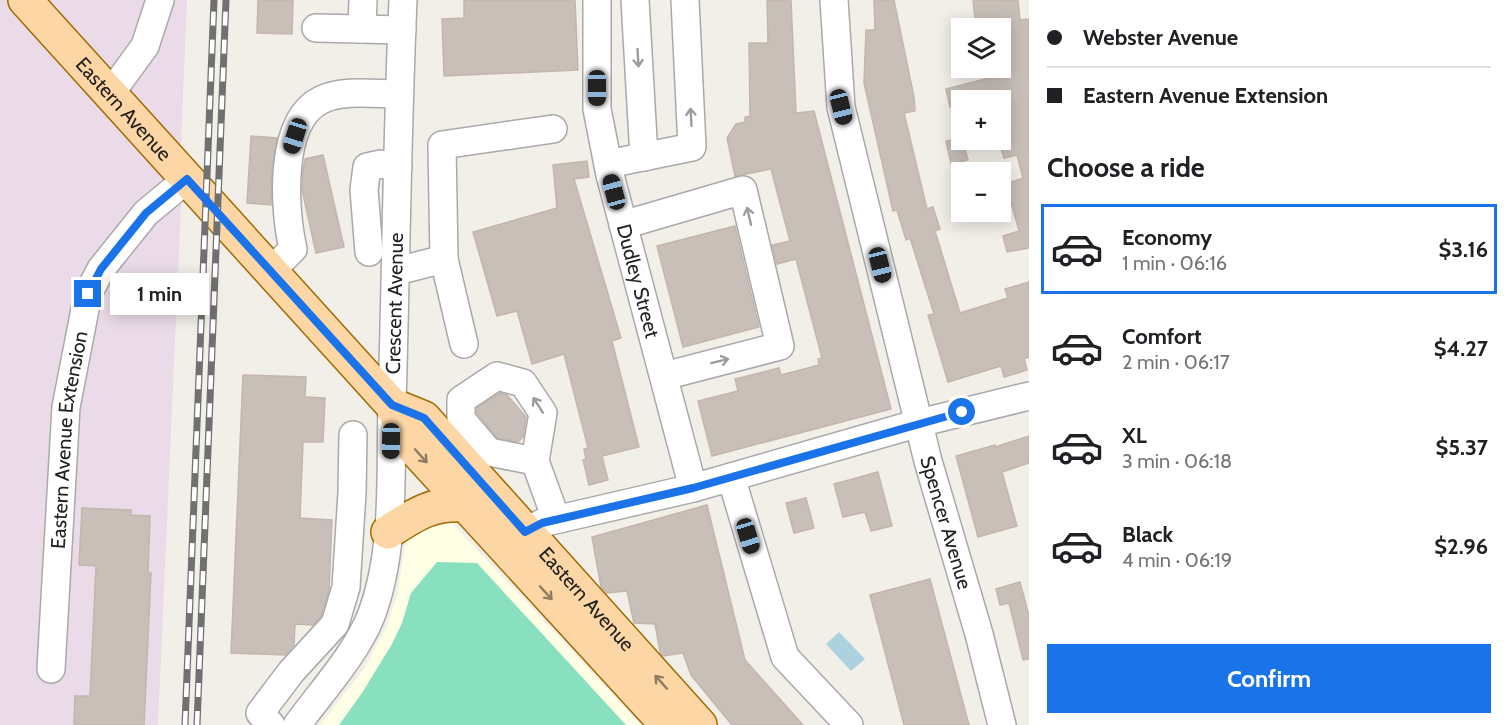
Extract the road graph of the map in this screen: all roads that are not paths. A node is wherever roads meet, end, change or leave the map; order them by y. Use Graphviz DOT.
graph roads {
  1 [pos="25,0"];
  2 [pos="160,0"];
  3 [pos="363,0"];
  4 [pos="403,0"];
  5 [pos="597,0"];
  6 [pos="635,0"];
  7 [pos="685,0"];
  8 [pos="834,0"];
  9 [pos="316,28"];
  10 [pos="362,29"];
  11 [pos="402,30"];
  12 [pos="110,94"];
  13 [pos="399,94"];
  14 [pos="553,129"];
  15 [pos="644,157"];
  16 [pos="608,164"];
  17 [pos="398,166"];
  18 [pos="187,179"];
  19 [pos="623,225"];
  20 [pos="369,252"];
  21 [pos="444,259"];
  22 [pos="271,271"];
  23 [pos="397,271"];
  24 [pos="464,344"];
  25 [pos="663,376"];
  26 [pos="1029,396"];
  27 [pos="392,405"];
  28 [pos="919,423"];
  29 [pos="353,435"];
  30 [pos="480,461"];
  31 [pos="535,461"];
  32 [pos="730,477"];
  33 [pos="693,488"];
  34 [pos="352,493"];
  35 [pos="390,495"];
  36 [pos="465,505"];
  37 [pos="556,519"];
  38 [pos="388,532"];
  39 [pos="516,541"];
  40 [pos="51,669"];
  41 [pos="271,725"];
  42 [pos="297,725"];
  43 [pos="667,725"];
  44 [pos="700,725"];
  45 [pos="849,725"];
  46 [pos="1002,725"];
  1 -- 12 [label="main road, Eastern Avenue"];
  2 -- 12 [label="street"];
  3 -- 10 [label="street"];
  4 -- 11 [label="street, Crescent Avenue"];
  5 -- 16 [label="street, Dudley Street"];
  6 -- 15 [label="street, one-way"];
  15 -- 7 [label="street, one-way"];
  8 -- 28 [label="street, Spencer Avenue"];
  9 -- 10 [label="street"];
  10 -- 11 [label="street"];
  11 -- 13 [label="street, Crescent Avenue"];
  12 -- 18 [label="main road, Eastern Avenue"];
  13 -- 17 [label="street, Crescent Avenue"];
  13 -- 22 [label="street"];
  14 -- 21 [label="street"];
  15 -- 16 [label="street"];
  16 -- 19 [label="street, Dudley Street"];
  17 -- 20 [label="street"];
  17 -- 23 [label="street, Crescent Avenue"];
  18 -- 22 [label="main road, Eastern Avenue"];
  18 -- 40 [label="street, Eastern Avenue Extension"];
  19 -- 25 [label="street, Dudley Street"];
  25 -- 19 [label="street, one-way"];
  21 -- 23 [label="street"];
  21 -- 24 [label="street"];
  22 -- 27 [label="main road, Eastern Avenue"];
  23 -- 27 [label="street, Crescent Avenue"];
  25 -- 33 [label="street, Dudley Street"];
  26 -- 28 [label="street"];
  27 -- 30 [label="main road, Eastern Avenue"];
  27 -- 35 [label="street, Crescent Avenue"];
  27 -- 36 [label="main road, Eastern Avenue, one-way"];
  28 -- 32 [label="street"];
  28 -- 46 [label="street, Spencer Avenue"];
  29 -- 34 [label="street"];
  30 -- 31 [label="street"];
  31 -- 30 [label="street, one-way"];
  30 -- 39 [label="main road, Eastern Avenue"];
  31 -- 37 [label="street"];
  32 -- 33 [label="street"];
  32 -- 45 [label="street"];
  33 -- 37 [label="street"];
  34 -- 35 [label="street"];
  34 -- 41 [label="street"];
  35 -- 38 [label="street, Crescent Avenue"];
  36 -- 38 [label="main road"];
  36 -- 39 [label="main road, Eastern Avenue"];
  37 -- 39 [label="street"];
  38 -- 42 [label="street, Crescent Avenue"];
  39 -- 43 [label="main road, Eastern Avenue, one-way"];
  44 -- 39 [label="main road, Eastern Avenue, one-way"];
}
